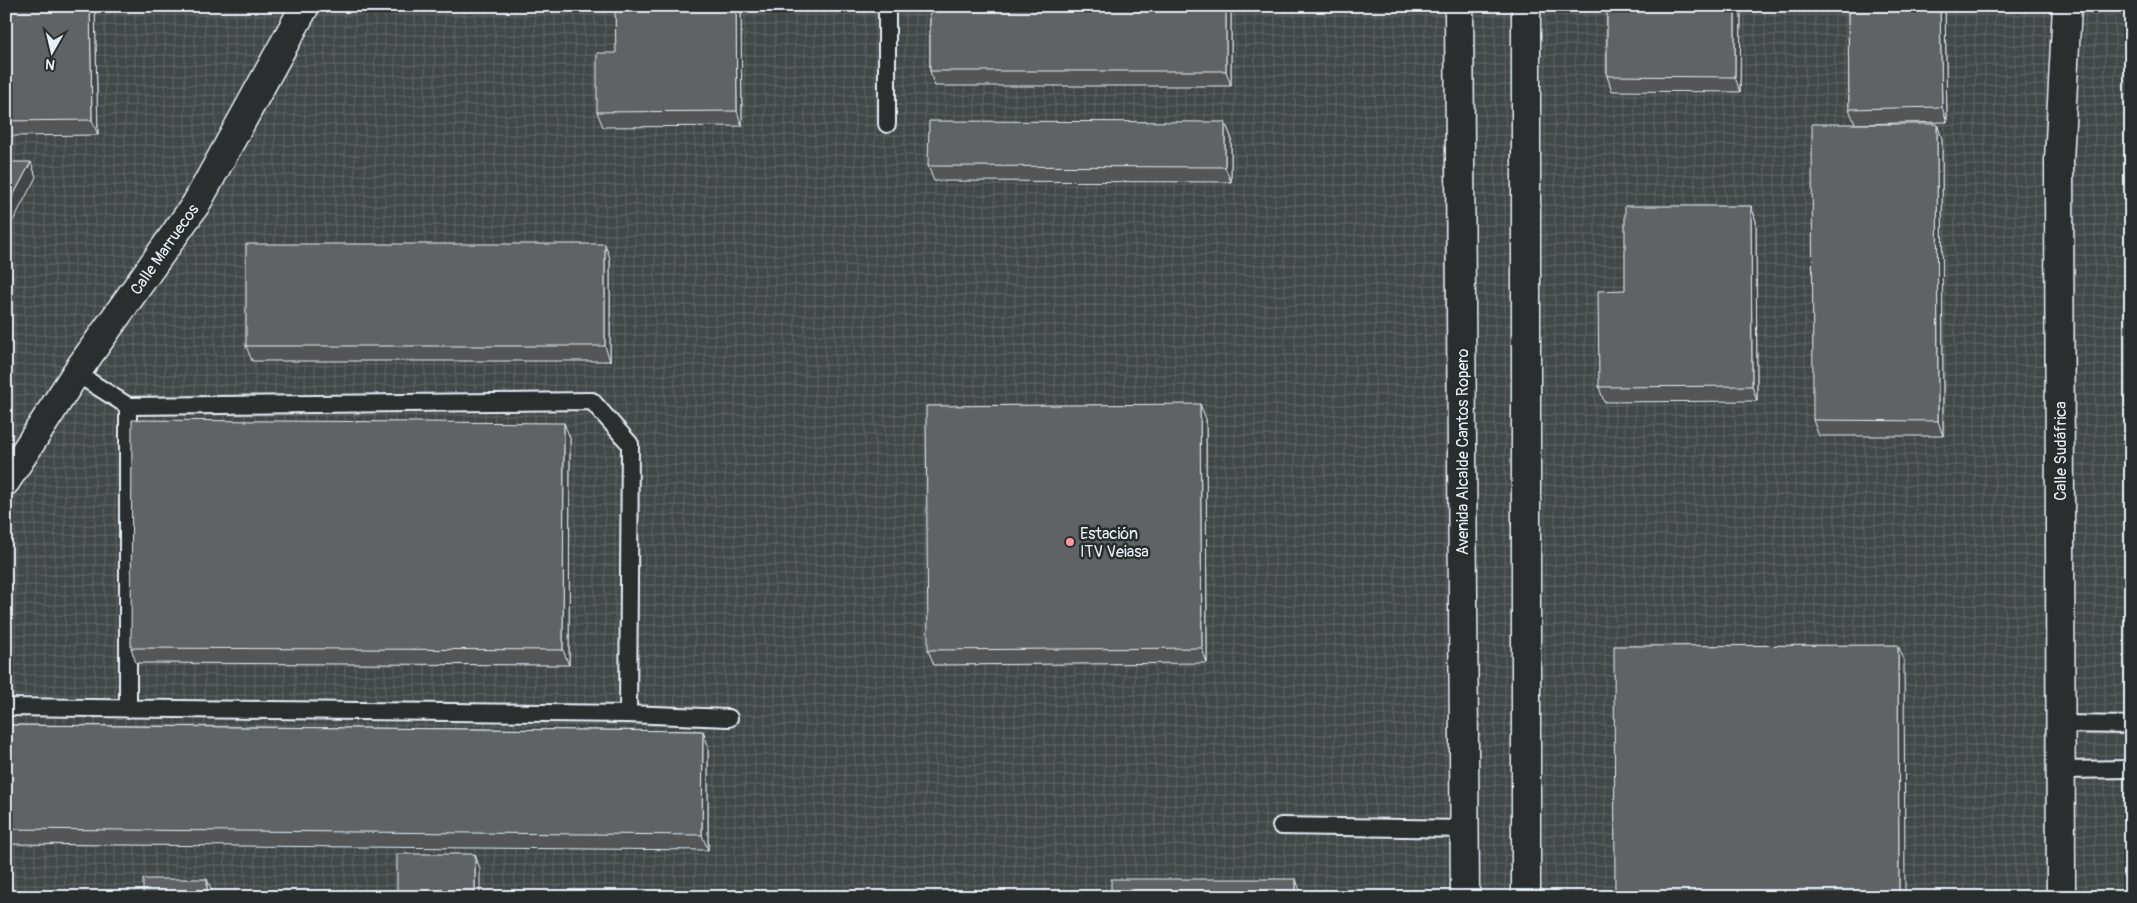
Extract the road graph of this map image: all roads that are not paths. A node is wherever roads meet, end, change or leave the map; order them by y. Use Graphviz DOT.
graph roads {
  1 [pos="305,6"];
  2 [pos="887,6"];
  3 [pos="1459,6"];
  4 [pos="1526,6"];
  5 [pos="2067,6"];
  6 [pos="887,124"];
  7 [pos="76,373"];
  8 [pos="128,406"];
  9 [pos="6,481"];
  10 [pos="6,707"];
  11 [pos="128,709"];
  12 [pos="628,714"];
  13 [pos="729,718"];
  14 [pos="2060,724"];
  15 [pos="2131,725"];
  16 [pos="2131,769"];
  17 [pos="2060,770"];
  18 [pos="1281,826"];
  19 [pos="1465,829"];
  20 [pos="1465,897"];
  21 [pos="1526,897"];
  22 [pos="2061,897"];
  1 -- 7 [label="main road, Calle Marruecos"];
  2 -- 6 [label="lane"];
  3 -- 19 [label="main road, Avenida Alcalde Cantos Ropero"];
  4 -- 21 [label="main road"];
  5 -- 14 [label="main road, Calle Sudáfrica"];
  7 -- 8 [label="lane"];
  7 -- 9 [label="main road, Calle Marruecos"];
  8 -- 11 [label="lane"];
  8 -- 12 [label="lane"];
  10 -- 11 [label="lane"];
  11 -- 12 [label="lane"];
  12 -- 13 [label="lane"];
  14 -- 15 [label="lane"];
  14 -- 17 [label="main road, Calle Sudáfrica"];
  16 -- 17 [label="lane"];
  17 -- 22 [label="main road, Calle Sudáfrica"];
  18 -- 19 [label="lane"];
  19 -- 20 [label="main road, Avenida Alcalde Cantos Ropero"];
}
